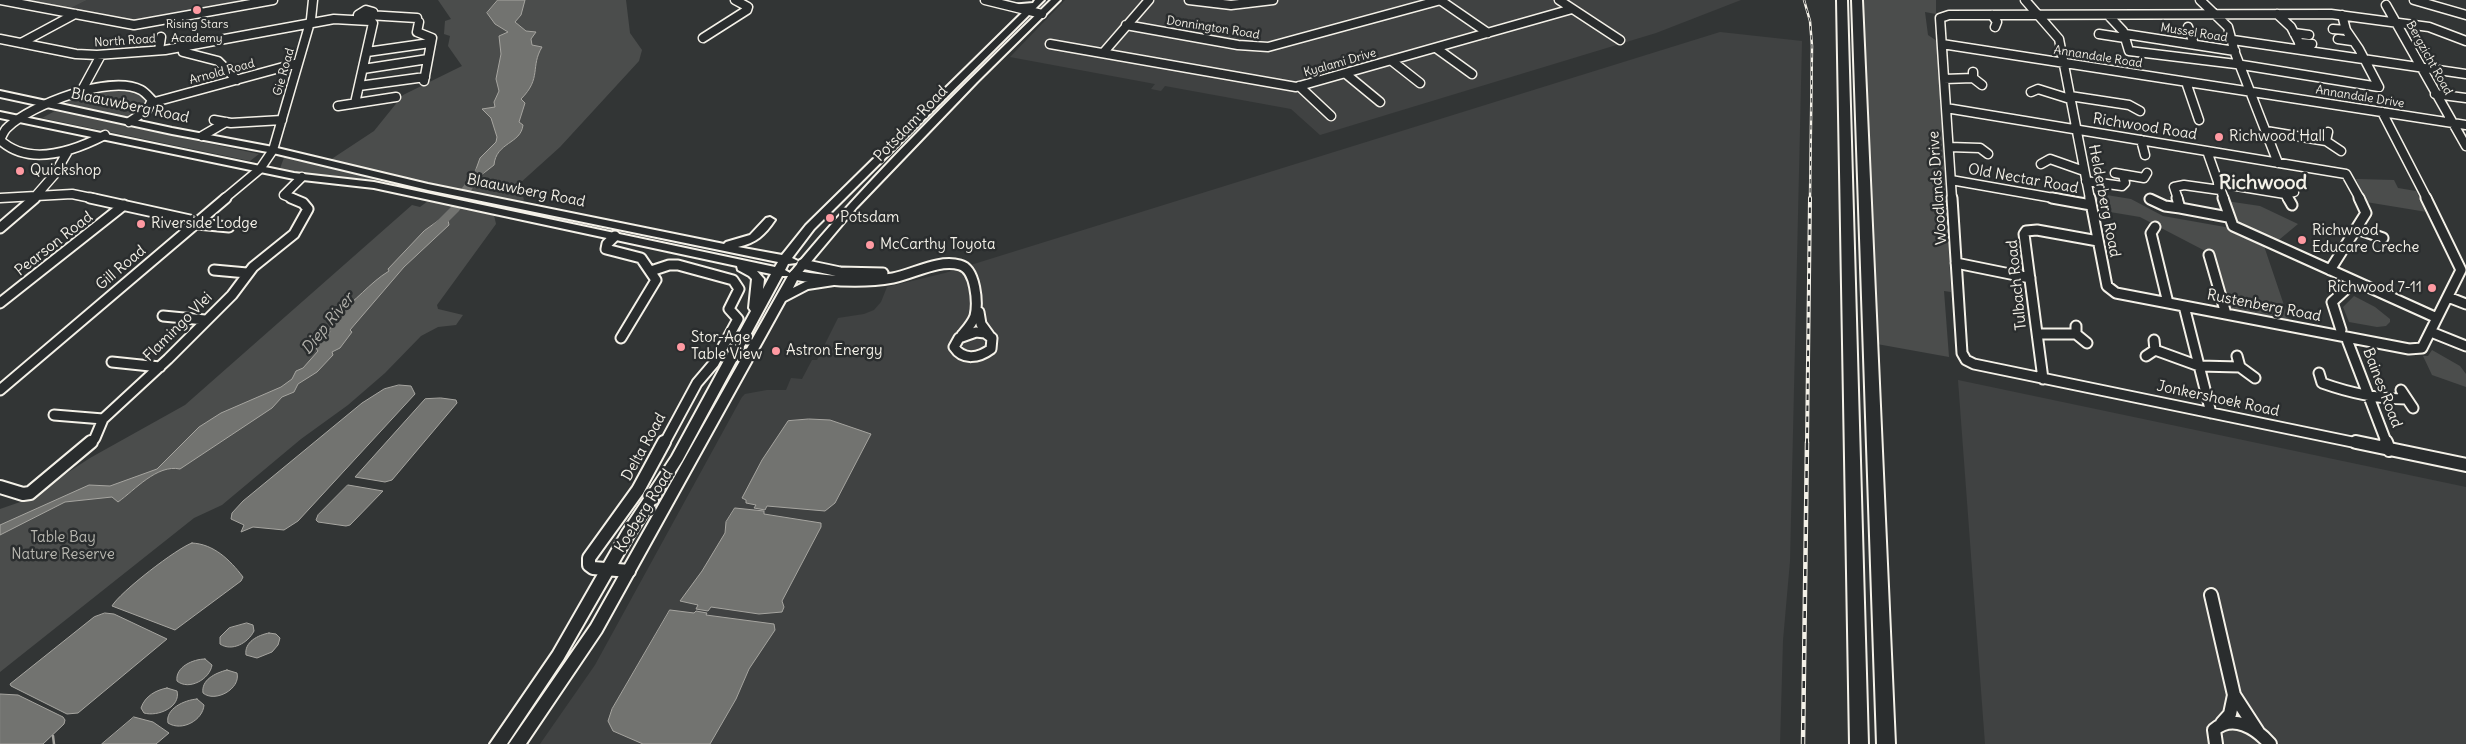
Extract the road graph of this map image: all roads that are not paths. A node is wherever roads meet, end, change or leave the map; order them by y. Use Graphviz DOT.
graph roads {
  1 [pos="0,0"];
  2 [pos="273,0"];
  3 [pos="313,0"];
  4 [pos="361,0"];
  5 [pos="735,0"];
  6 [pos="985,0"];
  7 [pos="1056,0"];
  8 [pos="1149,0"];
  9 [pos="1189,0"];
  10 [pos="1273,0"];
  11 [pos="1441,0"];
  12 [pos="1559,0"];
  13 [pos="1842,0"];
  14 [pos="1857,0"];
  15 [pos="2025,0"];
  16 [pos="2200,0"];
  17 [pos="2414,0"];
  18 [pos="13,1"];
  19 [pos="1034,5"];
  20 [pos="2386,5"];
  21 [pos="1013,7"];
  22 [pos="1572,9"];
  23 [pos="2349,10"];
  24 [pos="75,14"];
  25 [pos="1042,14"];
  26 [pos="2215,14"];
  27 [pos="2246,14"];
  28 [pos="2277,14"];
  29 [pos="1992,15"];
  30 [pos="2038,15"];
  31 [pos="2108,15"];
  32 [pos="2342,15"];
  33 [pos="2466,15"];
  34 [pos="2354,17"];
  35 [pos="2253,20"];
  36 [pos="310,22"];
  37 [pos="2396,22"];
  38 [pos="1126,25"];
  39 [pos="1995,27"];
  40 [pos="2188,27"];
  41 [pos="2333,28"];
  42 [pos="2346,30"];
  43 [pos="1488,33"];
  44 [pos="2294,33"];
  45 [pos="2098,34"];
  46 [pos="2309,35"];
  47 [pos="2125,36"];
  48 [pos="161,37"];
  49 [pos="703,38"];
  50 [pos="0,39"];
  51 [pos="2338,39"];
  52 [pos="1620,40"];
  53 [pos="2233,40"];
  54 [pos="2352,41"];
  55 [pos="20,43"];
  56 [pos="430,43"];
  57 [pos="1050,44"];
  58 [pos="1942,44"];
  59 [pos="2194,44"];
  60 [pos="2312,44"];
  61 [pos="2465,46"];
  62 [pos="183,47"];
  63 [pos="1436,48"];
  64 [pos="160,50"];
  65 [pos="2301,50"];
  66 [pos="2235,51"];
  67 [pos="367,52"];
  68 [pos="1103,53"];
  69 [pos="102,54"];
  70 [pos="428,59"];
  71 [pos="2365,59"];
  72 [pos="1392,61"];
  73 [pos="298,63"];
  74 [pos="2063,63"];
  75 [pos="2240,65"];
  76 [pos="2421,67"];
  77 [pos="363,69"];
  78 [pos="2333,72"];
  79 [pos="1346,74"];
  80 [pos="1472,74"];
  81 [pos="2466,74"];
  82 [pos="1944,79"];
  83 [pos="237,80"];
  84 [pos="2337,80"];
  85 [pos="2186,82"];
  86 [pos="1420,83"];
  87 [pos="1982,85"];
  88 [pos="359,86"];
  89 [pos="1299,86"];
  90 [pos="2035,88"];
  91 [pos="82,90"];
  92 [pos="2250,92"];
  93 [pos="0,94"];
  94 [pos="2435,94"];
  95 [pos="396,97"];
  96 [pos="2070,97"];
  97 [pos="2466,98"];
  98 [pos="1380,102"];
  99 [pos="151,103"];
  100 [pos="354,103"];
  101 [pos="48,104"];
  102 [pos="338,106"];
  103 [pos="1946,108"];
  104 [pos="2140,112"];
  105 [pos="2382,112"];
  106 [pos="0,115"];
  107 [pos="1331,116"];
  108 [pos="19,119"];
  109 [pos="214,120"];
  110 [pos="282,120"];
  111 [pos="2199,120"];
  112 [pos="129,122"];
  113 [pos="226,122"];
  114 [pos="2452,123"];
  115 [pos="2466,125"];
  116 [pos="2076,129"];
  117 [pos="2266,131"];
  118 [pos="0,135"];
  119 [pos="105,136"];
  120 [pos="202,136"];
  121 [pos="2141,140"];
  122 [pos="2466,146"];
  123 [pos="1949,147"];
  124 [pos="273,150"];
  125 [pos="2341,150"];
  126 [pos="68,151"];
  127 [pos="2207,151"];
  128 [pos="1988,154"];
  129 [pos="2146,155"];
  130 [pos="2278,163"];
  131 [pos="2040,164"];
  132 [pos="260,169"];
  133 [pos="2084,170"];
  134 [pos="2147,172"];
  135 [pos="302,177"];
  136 [pos="856,180"];
  137 [pos="1951,180"];
  138 [pos="2086,181"];
  139 [pos="874,183"];
  140 [pos="2219,187"];
  141 [pos="39,195"];
  142 [pos="0,198"];
  143 [pos="2150,199"];
  144 [pos="124,205"];
  145 [pos="2091,205"];
  146 [pos="2292,205"];
  147 [pos="2180,208"];
  148 [pos="2228,217"];
  149 [pos="770,220"];
  150 [pos="198,223"];
  151 [pos="229,227"];
  152 [pos="2155,227"];
  153 [pos="0,228"];
  154 [pos="2358,229"];
  155 [pos="615,236"];
  156 [pos="2383,238"];
  157 [pos="2098,241"];
  158 [pos="718,245"];
  159 [pos="2209,255"];
  160 [pos="721,260"];
  161 [pos="785,260"];
  162 [pos="962,262"];
  163 [pos="1956,263"];
  164 [pos="220,264"];
  165 [pos="802,264"];
  166 [pos="2330,270"];
  167 [pos="2464,270"];
  168 [pos="651,271"];
  169 [pos="777,272"];
  170 [pos="247,273"];
  171 [pos="794,275"];
  172 [pos="2030,278"];
  173 [pos="834,281"];
  174 [pos="2355,281"];
  175 [pos="2107,286"];
  176 [pos="2448,297"];
  177 [pos="779,301"];
  178 [pos="2168,303"];
  179 [pos="0,304"];
  180 [pos="2466,304"];
  181 [pos="2184,306"];
  182 [pos="757,313"];
  183 [pos="2226,314"];
  184 [pos="163,316"];
  185 [pos="2437,318"];
  186 [pos="205,320"];
  187 [pos="2431,332"];
  188 [pos="2344,333"];
  189 [pos="2038,334"];
  190 [pos="962,335"];
  191 [pos="989,335"];
  192 [pos="621,338"];
  193 [pos="2087,343"];
  194 [pos="2466,346"];
  195 [pos="2146,356"];
  196 [pos="2236,356"];
  197 [pos="1966,360"];
  198 [pos="112,362"];
  199 [pos="2199,366"];
  200 [pos="160,367"];
  201 [pos="2240,367"];
  202 [pos="2043,378"];
  203 [pos="2255,378"];
  204 [pos="2319,381"];
  205 [pos="0,390"];
  206 [pos="2370,398"];
  207 [pos="2413,408"];
  208 [pos="2211,413"];
  209 [pos="54,415"];
  210 [pos="103,419"];
  211 [pos="2390,450"];
  212 [pos="2466,465"];
  213 [pos="0,487"];
  214 [pos="608,570"];
  215 [pos="629,571"];
  216 [pos="2211,595"];
  217 [pos="2234,695"];
  218 [pos="2222,723"];
  219 [pos="2258,732"];
  220 [pos="2270,743"];
  221 [pos="498,744"];
  222 [pos="517,744"];
  223 [pos="1858,744"];
  224 [pos="1886,744"];
  225 [pos="2216,744"];
  1 -- 18 [label="street"];
  2 -- 24 [label="street"];
  3 -- 36 [label="street, Gie Road"];
  4 -- 56 [label="street"];
  5 -- 49 [label="street"];
  6 -- 21 [label="street"];
  7 -- 25 [label="main road, Potsdam Road"];
  8 -- 38 [label="street"];
  9 -- 10 [label="street"];
  11 -- 38 [label="street, Donnington Road"];
  11 -- 43 [label="street"];
  12 -- 22 [label="street"];
  13 -- 223 [label="highway"];
  14 -- 224 [label="highway"];
  15 -- 30 [label="street, Helderberg Road"];
  16 -- 26 [label="street"];
  17 -- 33 [label="street"];
  18 -- 24 [label="street"];
  19 -- 21 [label="main road"];
  19 -- 25 [label="street"];
  19 -- 136 [label="main road, Potsdam Road"];
  20 -- 37 [label="street, Bergzicht Road"];
  22 -- 43 [label="street, Kyalami Drive"];
  22 -- 52 [label="street"];
  23 -- 34 [label="street"];
  24 -- 55 [label="street"];
  25 -- 139 [label="main road, Potsdam Road"];
  26 -- 27 [label="street"];
  26 -- 31 [label="street"];
  26 -- 53 [label="street"];
  27 -- 28 [label="street"];
  27 -- 35 [label="street"];
  28 -- 32 [label="street"];
  28 -- 44 [label="street"];
  29 -- 30 [label="street"];
  29 -- 39 [label="street"];
  29 -- 58 [label="street, Woodlands Drive"];
  30 -- 31 [label="street"];
  30 -- 74 [label="street, Helderberg Road"];
  31 -- 47 [label="street"];
  32 -- 34 [label="street"];
  32 -- 42 [label="street"];
  34 -- 37 [label="street"];
  36 -- 62 [label="street, North Road"];
  36 -- 67 [label="street, North Road"];
  36 -- 73 [label="street, Gie Road"];
  37 -- 61 [label="street"];
  37 -- 76 [label="street, Bergzicht Road"];
  38 -- 68 [label="street"];
  40 -- 59 [label="street"];
  41 -- 42 [label="street"];
  42 -- 54 [label="street"];
  43 -- 63 [label="street, Kyalami Drive"];
  44 -- 46 [label="street"];
  44 -- 65 [label="street"];
  45 -- 47 [label="street, Mussel Road"];
  47 -- 59 [label="street, Mussel Road"];
  47 -- 75 [label="street"];
  48 -- 64 [label="street"];
  50 -- 55 [label="street, North Road"];
  51 -- 54 [label="street"];
  53 -- 65 [label="street"];
  53 -- 66 [label="street"];
  54 -- 71 [label="street"];
  55 -- 69 [label="street, North Road"];
  56 -- 67 [label="street"];
  56 -- 70 [label="street"];
  57 -- 68 [label="street, Kyalami Drive"];
  58 -- 74 [label="street, Annandale Road"];
  58 -- 82 [label="street, Woodlands Drive"];
  59 -- 66 [label="street, Mussel Road"];
  60 -- 65 [label="street"];
  62 -- 64 [label="street, North Road"];
  62 -- 83 [label="street"];
  63 -- 72 [label="street, Kyalami Drive"];
  63 -- 80 [label="street"];
  64 -- 69 [label="street, North Road"];
  65 -- 71 [label="street"];
  66 -- 75 [label="street"];
  67 -- 77 [label="street"];
  68 -- 89 [label="street, Kyalami Drive"];
  69 -- 91 [label="street"];
  70 -- 77 [label="street"];
  70 -- 88 [label="street"];
  71 -- 76 [label="street"];
  71 -- 84 [label="street"];
  72 -- 79 [label="street, Kyalami Drive"];
  72 -- 86 [label="street"];
  73 -- 83 [label="street, Arnold Road"];
  73 -- 110 [label="street, Gie Road"];
  74 -- 85 [label="street, Annandale Road"];
  74 -- 96 [label="street, Helderberg Road"];
  75 -- 84 [label="street"];
  75 -- 92 [label="street"];
  76 -- 81 [label="street"];
  76 -- 94 [label="street, Bergzicht Road"];
  77 -- 88 [label="street"];
  78 -- 84 [label="street"];
  79 -- 89 [label="street, Kyalami Drive"];
  79 -- 98 [label="street"];
  82 -- 87 [label="street"];
  82 -- 103 [label="street, Woodlands Drive"];
  83 -- 99 [label="street, Arnold Road"];
  85 -- 92 [label="street, Annandale Road"];
  85 -- 111 [label="street"];
  88 -- 100 [label="street"];
  89 -- 107 [label="street"];
  90 -- 96 [label="street"];
  91 -- 99 [label="street"];
  91 -- 101 [label="street"];
  92 -- 105 [label="street, Annandale Drive"];
  92 -- 117 [label="street"];
  93 -- 101 [label="main road, Blaauwberg Road"];
  94 -- 97 [label="street"];
  94 -- 114 [label="street, Bergzicht Road"];
  95 -- 100 [label="street"];
  96 -- 104 [label="street"];
  96 -- 116 [label="street, Helderberg Road"];
  99 -- 112 [label="street"];
  100 -- 102 [label="street"];
  101 -- 108 [label="street"];
  101 -- 112 [label="main road, Blaauwberg Road"];
  103 -- 116 [label="street, Richwood Road"];
  103 -- 123 [label="street, Woodlands Drive"];
  105 -- 114 [label="street, Annandale Drive"];
  105 -- 167 [label="street"];
  106 -- 108 [label="main road, Blaauwberg Road"];
  108 -- 118 [label="street"];
  108 -- 119 [label="main road, Blaauwberg Road"];
  109 -- 113 [label="street"];
  110 -- 113 [label="street"];
  110 -- 124 [label="street, Gie Road"];
  112 -- 120 [label="main road, Blaauwberg Road"];
  113 -- 120 [label="street"];
  114 -- 115 [label="street, Annandale Drive"];
  114 -- 122 [label="street, Bergzicht Road"];
  116 -- 121 [label="street, Richwood Road"];
  116 -- 133 [label="street, Helderberg Road"];
  117 -- 125 [label="street"];
  117 -- 130 [label="street"];
  118 -- 126 [label="street"];
  119 -- 126 [label="street"];
  119 -- 132 [label="main road, Blaauwberg Road"];
  120 -- 124 [label="main road, Blaauwberg Road"];
  121 -- 127 [label="street, Richwood Road"];
  121 -- 129 [label="street"];
  123 -- 128 [label="street"];
  123 -- 137 [label="street, Woodlands Drive"];
  124 -- 132 [label="street, Gie Road"];
  124 -- 158 [label="main road, Blaauwberg Road"];
  126 -- 141 [label="street"];
  127 -- 130 [label="street, Richwood Road"];
  127 -- 140 [label="street"];
  130 -- 154 [label="street, Richwood Road"];
  131 -- 133 [label="street"];
  132 -- 135 [label="main road, Blaauwberg Road"];
  132 -- 150 [label="street, Gill Road"];
  133 -- 138 [label="street, Helderberg Road"];
  134 -- 138 [label="street"];
  135 -- 155 [label="main road, Blaauwberg Road"];
  135 -- 170 [label="street, Flamingo Vlei"];
  136 -- 139 [label="main road"];
  136 -- 161 [label="main road, Potsdam Road"];
  137 -- 145 [label="street, Old Nectar Road"];
  137 -- 163 [label="street, Woodlands Drive"];
  138 -- 145 [label="street, Helderberg Road"];
  139 -- 165 [label="main road, Potsdam Road"];
  140 -- 146 [label="street"];
  140 -- 147 [label="street"];
  140 -- 148 [label="street"];
  141 -- 142 [label="street"];
  141 -- 144 [label="street"];
  141 -- 153 [label="street"];
  143 -- 147 [label="street"];
  144 -- 150 [label="street"];
  144 -- 179 [label="street, Pearson Road"];
  145 -- 157 [label="street, Helderberg Road"];
  147 -- 148 [label="street"];
  148 -- 166 [label="street"];
  149 -- 158 [label="main road"];
  150 -- 151 [label="street"];
  150 -- 205 [label="street, Gill Road"];
  152 -- 178 [label="street"];
  154 -- 156 [label="street"];
  154 -- 166 [label="street, Richwood Road"];
  155 -- 160 [label="main road, Blaauwberg Road"];
  155 -- 168 [label="street"];
  157 -- 172 [label="street, Tulbach Road"];
  157 -- 175 [label="street, Helderberg Road"];
  158 -- 161 [label="main road, Blaauwberg Road"];
  159 -- 183 [label="street"];
  160 -- 169 [label="main road, Blaauwberg Road"];
  160 -- 182 [label="main road"];
  161 -- 165 [label="main road, Blaauwberg Road"];
  161 -- 169 [label="main road, Potsdam Road"];
  162 -- 165 [label="street, Blaauwberg Road"];
  162 -- 173 [label="street, Blaauwberg Road"];
  162 -- 190 [label="street"];
  162 -- 191 [label="street"];
  163 -- 172 [label="street"];
  163 -- 197 [label="street, Woodlands Drive"];
  164 -- 170 [label="street"];
  165 -- 171 [label="main road, Potsdam Road"];
  166 -- 174 [label="street"];
  167 -- 176 [label="street"];
  168 -- 192 [label="street"];
  168 -- 214 [label="street, Delta Road"];
  169 -- 171 [label="main road, Blaauwberg Road"];
  169 -- 182 [label="main road, Koeberg Road"];
  170 -- 186 [label="street, Flamingo Vlei"];
  171 -- 173 [label="street, Blaauwberg Road"];
  171 -- 177 [label="main road, Koeberg Road"];
  172 -- 189 [label="street, Tulbach Road"];
  173 -- 177 [label="main road"];
  174 -- 185 [label="street"];
  174 -- 188 [label="street, Baines Road"];
  175 -- 178 [label="street, Rustenberg Road"];
  176 -- 180 [label="street"];
  176 -- 185 [label="street"];
  177 -- 215 [label="main road, Koeberg Road"];
  178 -- 181 [label="street, Rustenberg Road"];
  181 -- 183 [label="street, Rustenberg Road"];
  181 -- 199 [label="street"];
  182 -- 214 [label="main road, Koeberg Road"];
  183 -- 188 [label="street, Rustenberg Road"];
  184 -- 186 [label="street"];
  185 -- 187 [label="street"];
  186 -- 200 [label="street, Flamingo Vlei"];
  187 -- 188 [label="street, Rustenberg Road"];
  187 -- 194 [label="street"];
  188 -- 206 [label="street, Baines Road"];
  189 -- 193 [label="street"];
  189 -- 202 [label="street, Tulbach Road"];
  190 -- 191 [label="street"];
  190 -- 191 [label="street"];
  195 -- 199 [label="street"];
  196 -- 201 [label="street"];
  197 -- 202 [label="street, Jonkershoek Road"];
  198 -- 200 [label="street"];
  199 -- 201 [label="street"];
  199 -- 208 [label="street"];
  200 -- 210 [label="street, Flamingo Vlei"];
  201 -- 203 [label="street"];
  202 -- 208 [label="street, Jonkershoek Road"];
  204 -- 206 [label="street"];
  206 -- 207 [label="street"];
  206 -- 211 [label="street, Baines Road"];
  208 -- 211 [label="street, Jonkershoek Road"];
  209 -- 210 [label="street"];
  210 -- 213 [label="street, Flamingo Vlei"];
  211 -- 212 [label="street, Jonkershoek Road"];
  214 -- 215 [label="street, Delta Road"];
  214 -- 221 [label="main road, Koeberg Road"];
  215 -- 222 [label="main road, Koeberg Road"];
  216 -- 217 [label="street"];
  217 -- 218 [label="street"];
  217 -- 219 [label="street"];
  218 -- 219 [label="street"];
  218 -- 225 [label="street"];
  219 -- 220 [label="street"];
}
